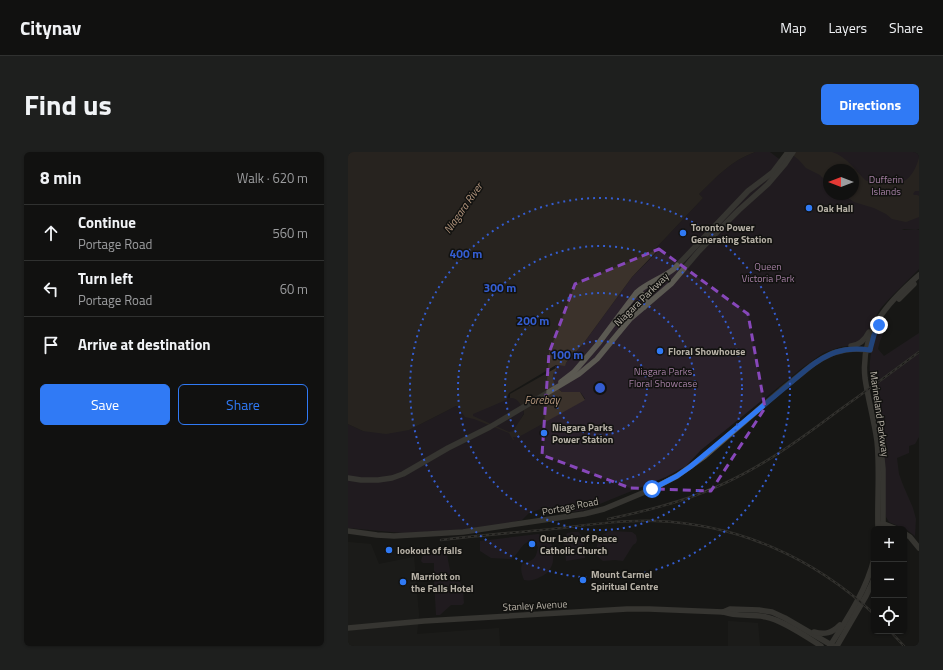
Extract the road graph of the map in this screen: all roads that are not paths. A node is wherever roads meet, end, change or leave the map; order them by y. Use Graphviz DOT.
graph roads {
  1 [pos="790,153"];
  2 [pos="919,275"];
  3 [pos="919,280"];
  4 [pos="907,286"];
  5 [pos="636,294"];
  6 [pos="644,307"];
  7 [pos="868,350"];
  8 [pos="802,373"];
  9 [pos="558,386"];
  10 [pos="490,425"];
  11 [pos="348,475"];
  12 [pos="348,478"];
  13 [pos="881,526"];
  14 [pos="348,531"];
  15 [pos="907,535"];
  16 [pos="907,540"];
  17 [pos="919,548"];
  18 [pos="873,562"];
  19 [pos="871,585"];
  20 [pos="871,588"];
  21 [pos="866,596"];
  22 [pos="723,612"];
  23 [pos="847,617"];
  24 [pos="348,628"];
  25 [pos="809,631"];
  26 [pos="821,646"];
  27 [pos="831,646"];
  28 [pos="837,646"];
  1 -- 5 [label="main road, Niagara Parkway"];
  1 -- 6 [label="main road, Niagara Parkway"];
  2 -- 4 [label="main road"];
  3 -- 7 [label="main road"];
  4 -- 7 [label="main road"];
  4 -- 8 [label="main road"];
  5 -- 6 [label="main road"];
  5 -- 9 [label="main road, Niagara Parkway"];
  6 -- 9 [label="main road, Niagara Parkway"];
  7 -- 8 [label="main road, Portage Road"];
  7 -- 13 [label="main road, Marineland Parkway"];
  8 -- 14 [label="main road, Portage Road"];
  9 -- 10 [label="main road, Niagara Parkway"];
  10 -- 11 [label="main road, Niagara Parkway"];
  10 -- 12 [label="main road, Niagara Parkway"];
  15 -- 17 [label="main road"];
  16 -- 17 [label="main road"];
  18 -- 23 [label="main road"];
  19 -- 21 [label="main road"];
  20 -- 21 [label="main road"];
  21 -- 28 [label="main road"];
  22 -- 24 [label="main road, Stanley Avenue"];
  22 -- 25 [label="main road, Stanley Avenue"];
  22 -- 26 [label="main road, Stanley Avenue"];
  23 -- 25 [label="main road"];
  23 -- 27 [label="main road"];
  25 -- 27 [label="main road, Stanley Avenue"];
}
